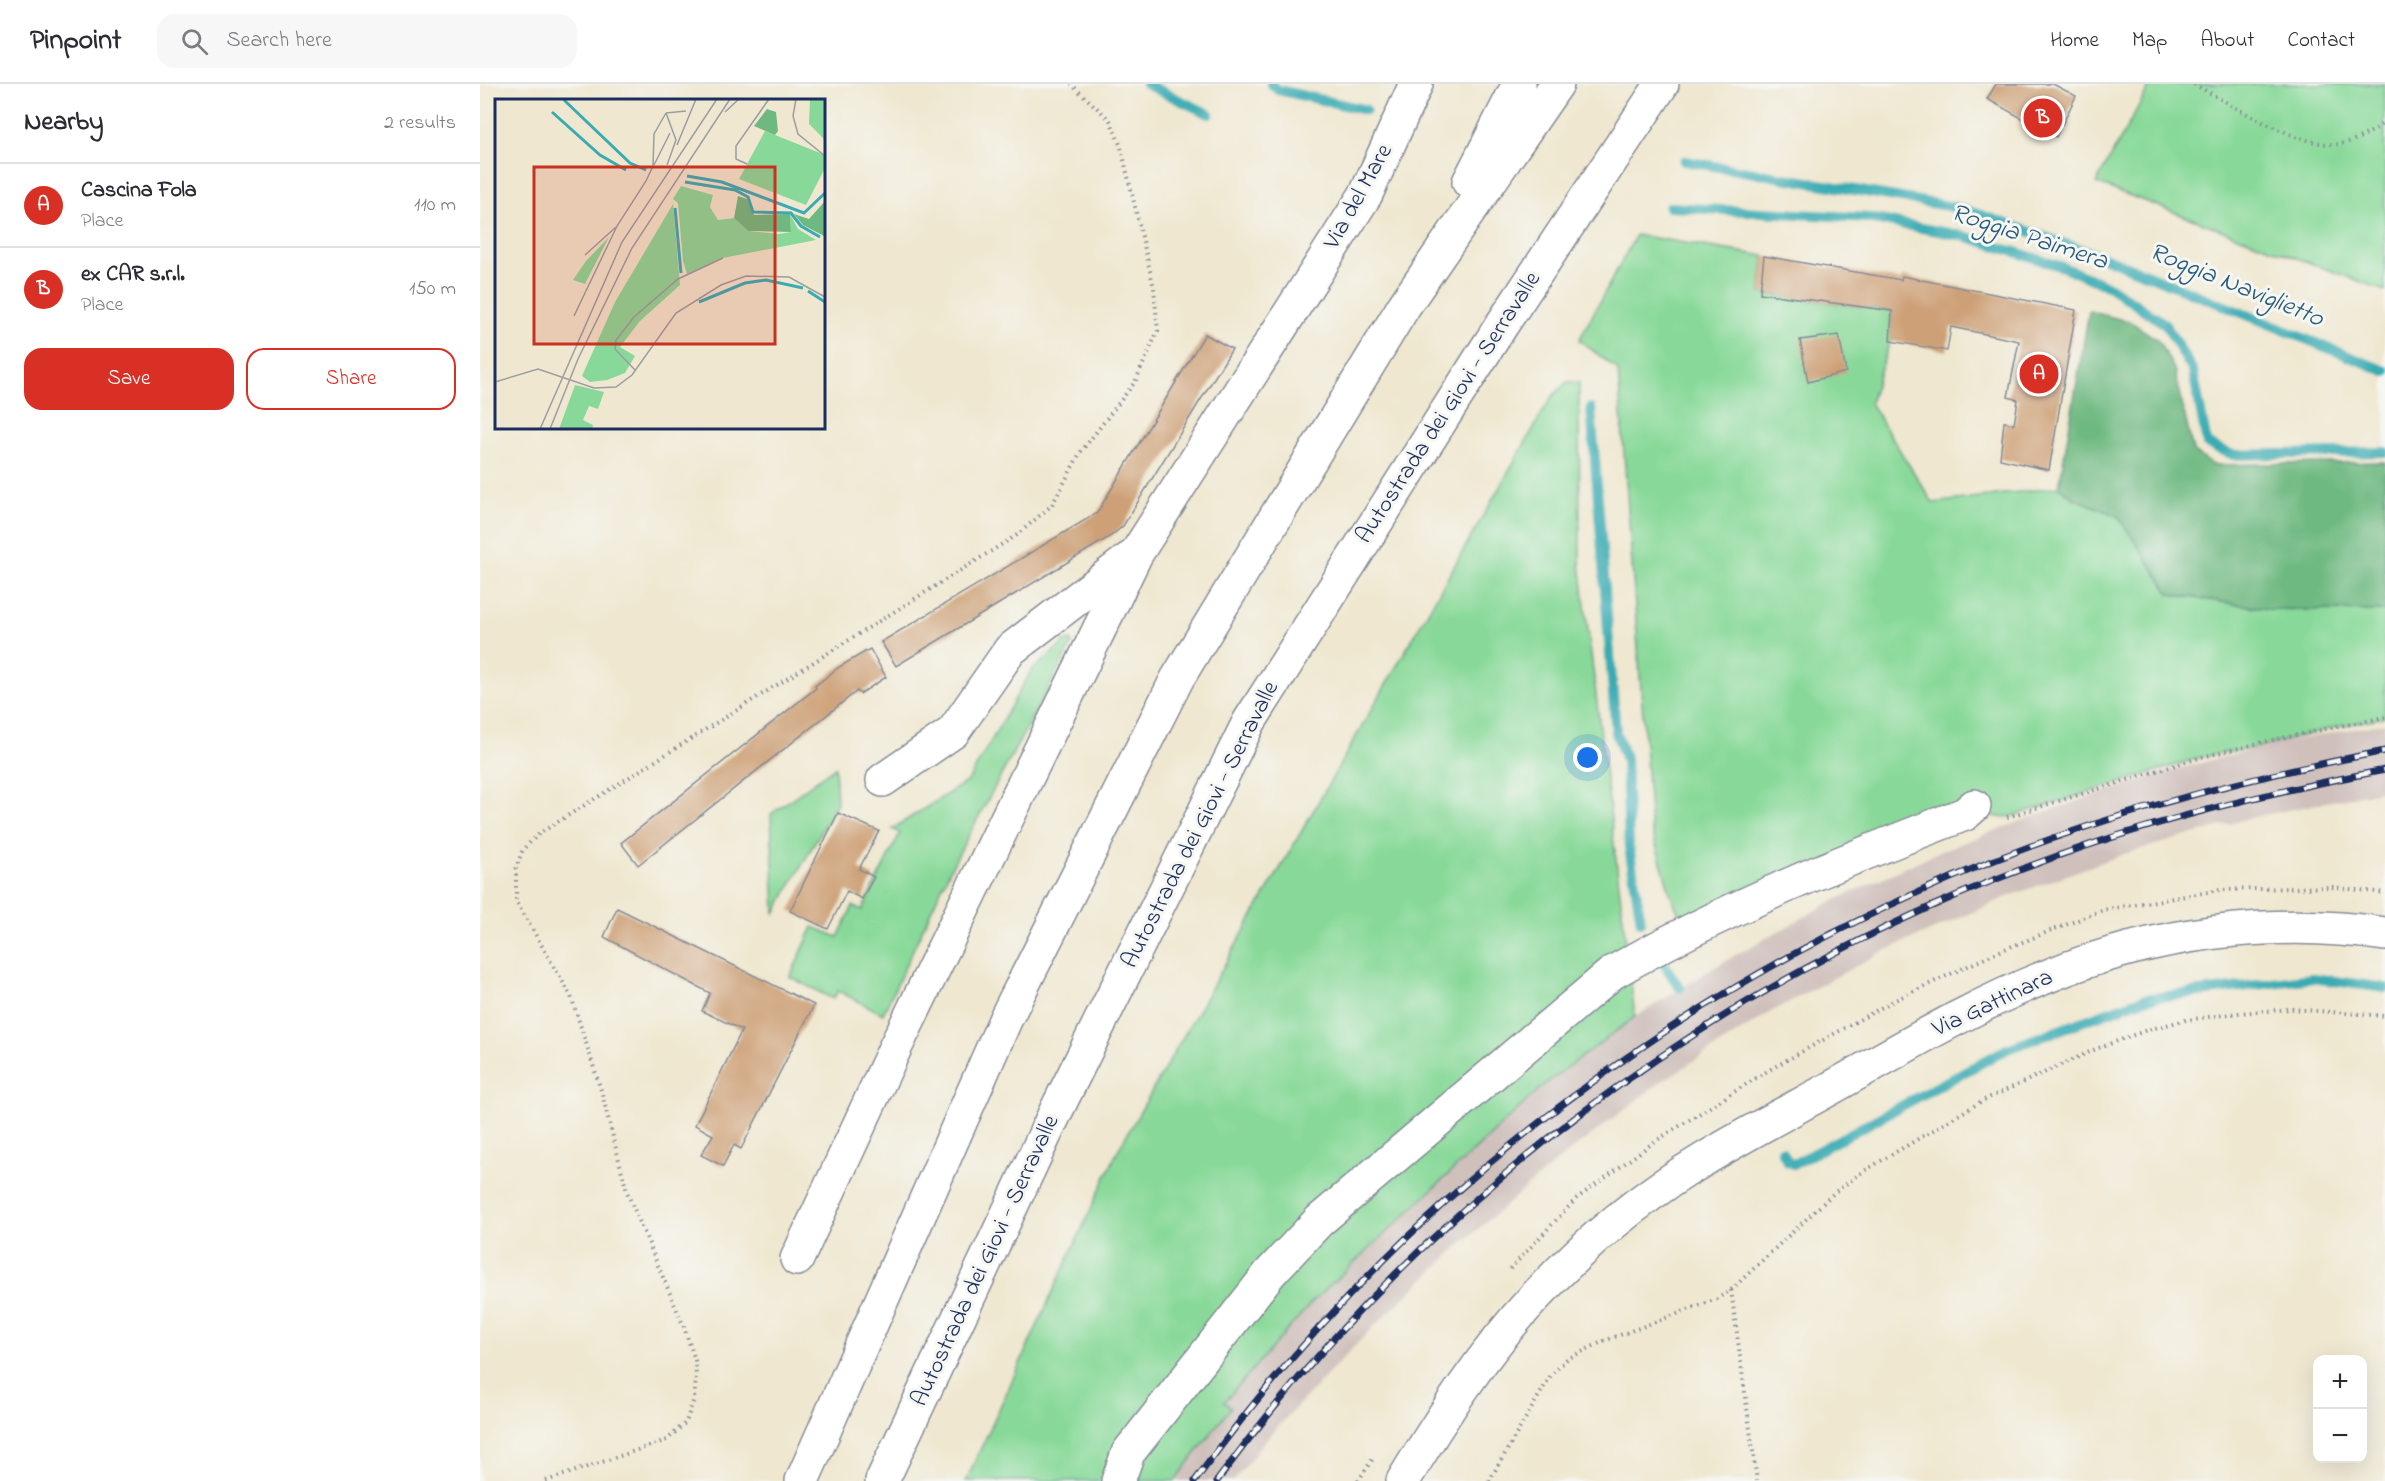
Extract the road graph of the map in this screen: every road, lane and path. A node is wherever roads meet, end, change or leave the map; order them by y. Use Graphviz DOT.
graph roads {
  1 [pos="1071,84"];
  2 [pos="1416,84"];
  3 [pos="1519,84"];
  4 [pos="1557,84"];
  5 [pos="1662,84"];
  6 [pos="2194,84"];
  7 [pos="2385,122"];
  8 [pos="1404,306"];
  9 [pos="1136,554"];
  10 [pos="2385,717"];
  11 [pos="883,780"];
  12 [pos="1974,806"];
  13 [pos="2385,934"];
  14 [pos="2385,1016"];
  15 [pos="797,1258"];
  16 [pos="1731,1290"];
  17 [pos="546,1481"];
  18 [pos="802,1481"];
  19 [pos="882,1481"];
  20 [pos="1118,1481"];
  21 [pos="1403,1481"];
  22 [pos="1489,1481"];
  23 [pos="1756,1481"];
  1 -- 17 [label="path"];
  2 -- 9 [label="main road, Via del Mare"];
  3 -- 8 [label="main road"];
  4 -- 8 [label="main road"];
  5 -- 19 [label="main road, Autostrada dei Giovi - Serravalle"];
  6 -- 7 [label="path"];
  8 -- 18 [label="main road"];
  9 -- 11 [label="main road"];
  9 -- 15 [label="main road"];
  10 -- 12 [label="path"];
  12 -- 20 [label="main road"];
  13 -- 21 [label="main road, Via Gattinara"];
  14 -- 16 [label="path"];
  16 -- 22 [label="path"];
  16 -- 23 [label="path"];
}
